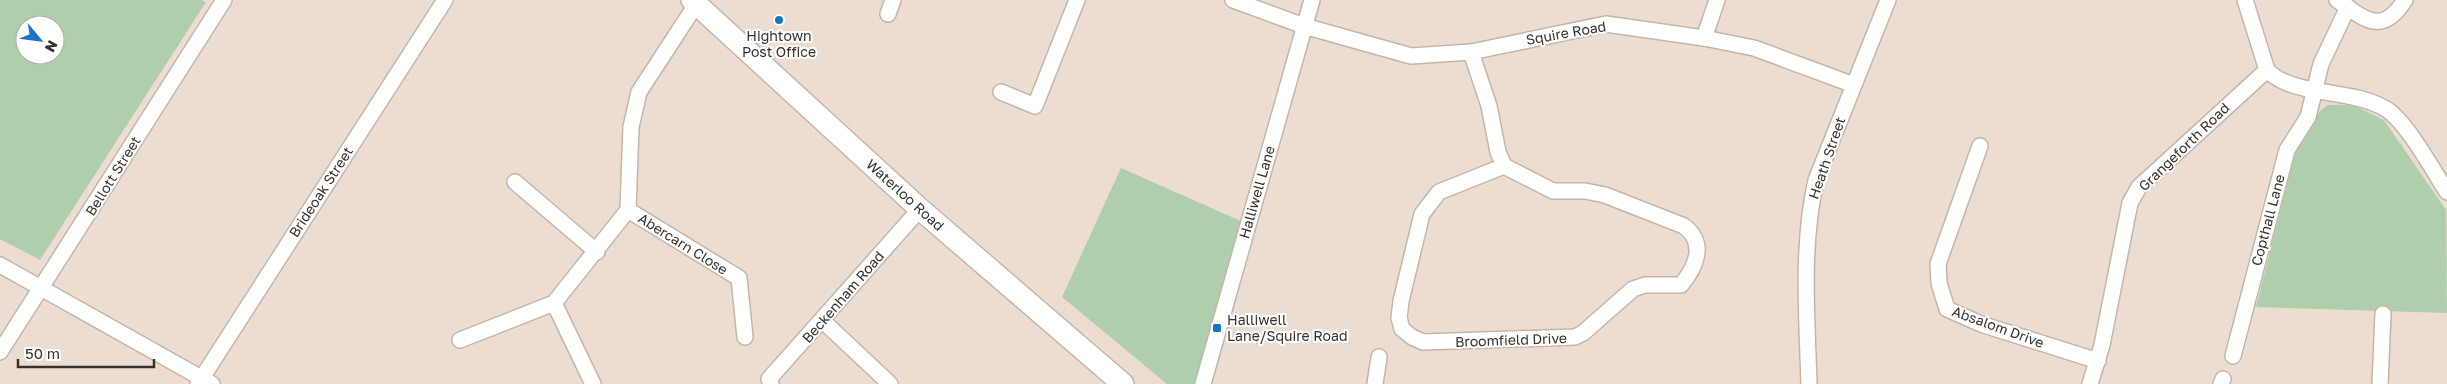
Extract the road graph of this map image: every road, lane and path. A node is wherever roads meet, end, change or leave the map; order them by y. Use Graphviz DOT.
graph roads {
  1 [pos="224,0"];
  2 [pos="445,0"];
  3 [pos="1077,0"];
  4 [pos="1233,0"];
  5 [pos="1312,0"];
  6 [pos="1717,0"];
  7 [pos="1888,0"];
  8 [pos="2245,0"];
  9 [pos="2405,0"];
  10 [pos="696,1"];
  11 [pos="2342,4"];
  12 [pos="1304,26"];
  13 [pos="1704,38"];
  14 [pos="1470,52"];
  15 [pos="2267,70"];
  16 [pos="1854,85"];
  17 [pos="2315,89"];
  18 [pos="1001,92"];
  19 [pos="1980,146"];
  20 [pos="1504,166"];
  21 [pos="514,182"];
  22 [pos="2447,192"];
  23 [pos="920,209"];
  24 [pos="628,210"];
  25 [pos="597,252"];
  26 [pos="0,265"];
  27 [pos="43,287"];
  28 [pos="554,303"];
  29 [pos="2383,314"];
  30 [pos="823,321"];
  31 [pos="745,337"];
  32 [pos="460,340"];
  33 [pos="0,352"];
  34 [pos="2232,356"];
  35 [pos="1379,357"];
  36 [pos="2098,361"];
  37 [pos="204,382"];
  38 [pos="593,384"];
  39 [pos="771,384"];
  40 [pos="890,384"];
  41 [pos="1123,384"];
  42 [pos="1203,384"];
  43 [pos="1375,384"];
  44 [pos="1809,384"];
  45 [pos="2090,384"];
  46 [pos="2380,384"];
  1 -- 27 [label="street, Bellott Street"];
  2 -- 37 [label="street, Brideoak Street"];
  3 -- 18 [label="street"];
  4 -- 12 [label="street, Squire Road"];
  5 -- 12 [label="street, Halliwell Lane"];
  6 -- 13 [label="street"];
  7 -- 16 [label="street, Heath Street"];
  8 -- 15 [label="street"];
  9 -- 11 [label="street"];
  10 -- 23 [label="main road, Waterloo Road"];
  10 -- 24 [label="street, Abercarn Close"];
  11 -- 17 [label="street, Copthall Lane"];
  12 -- 14 [label="street, Squire Road"];
  12 -- 42 [label="street, Halliwell Lane"];
  13 -- 14 [label="street, Squire Road"];
  13 -- 16 [label="street, Squire Road"];
  14 -- 20 [label="street"];
  15 -- 17 [label="street"];
  15 -- 36 [label="street, Grangeforth Road"];
  16 -- 44 [label="street, Heath Street"];
  17 -- 22 [label="street"];
  17 -- 34 [label="street, Copthall Lane"];
  19 -- 36 [label="street, Absalom Drive"];
  20 -- 20 [label="street, Broomfield Drive"];
  21 -- 25 [label="street"];
  23 -- 30 [label="street, Beckenham Road"];
  23 -- 41 [label="main road, Waterloo Road"];
  24 -- 25 [label="street, Abercarn Close"];
  24 -- 31 [label="street, Abercarn Close"];
  25 -- 28 [label="street, Abercarn Close"];
  26 -- 27 [label="street"];
  27 -- 33 [label="street, Bellott Street"];
  27 -- 37 [label="street"];
  28 -- 32 [label="street, Abercarn Close"];
  28 -- 38 [label="street"];
  29 -- 46 [label="street"];
  30 -- 39 [label="street, Beckenham Road"];
  30 -- 40 [label="street"];
  35 -- 43 [label="street"];
  36 -- 45 [label="street, Grangeforth Road"];
}
